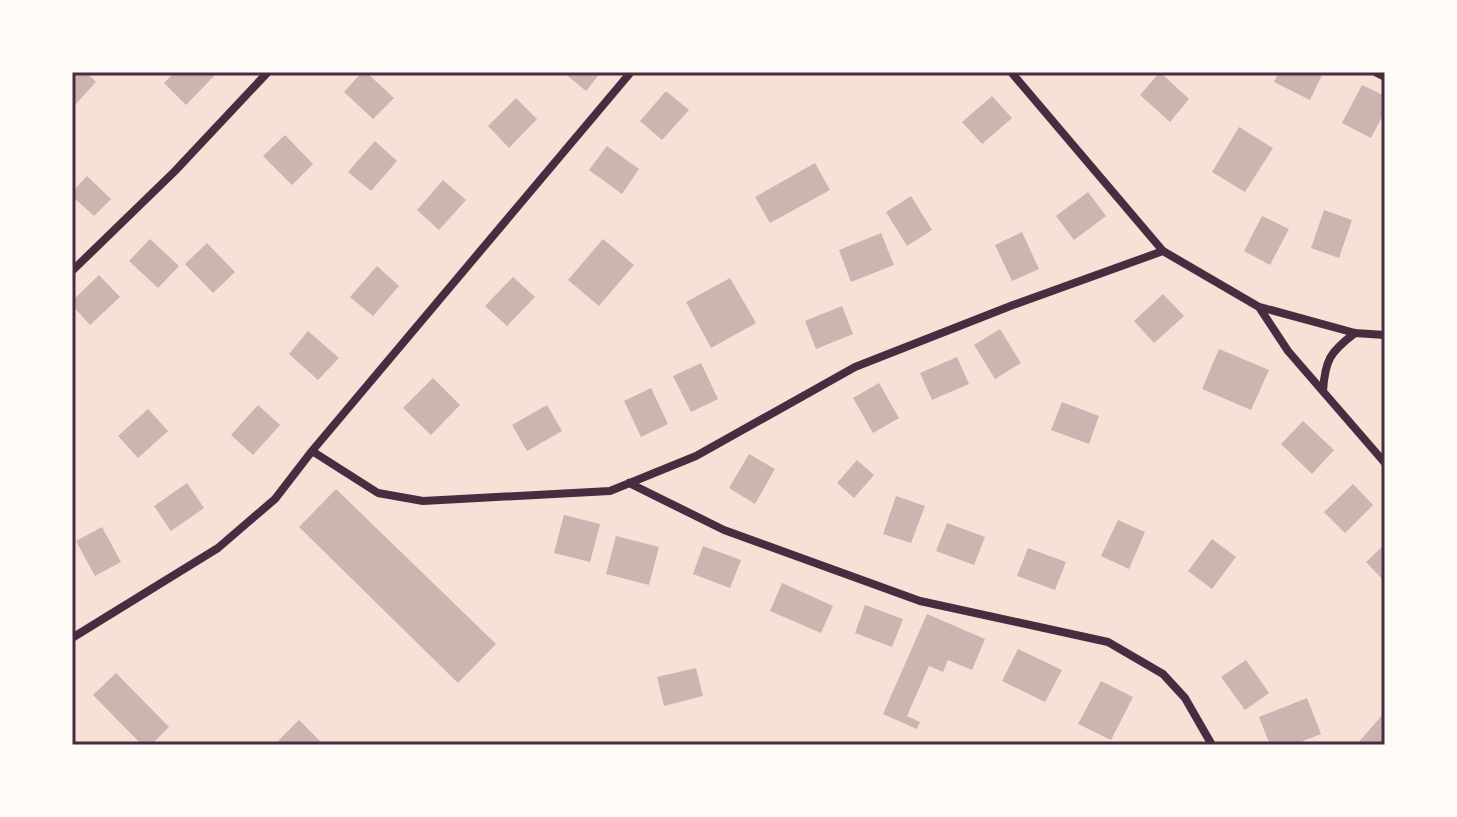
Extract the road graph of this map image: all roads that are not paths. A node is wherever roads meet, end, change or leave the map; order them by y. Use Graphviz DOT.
graph roads {
  1 [pos="268,72"];
  2 [pos="631,72"];
  3 [pos="1011,72"];
  4 [pos="1375,72"];
  5 [pos="1385,77"];
  6 [pos="1163,251"];
  7 [pos="72,271"];
  8 [pos="1259,307"];
  9 [pos="1355,333"];
  10 [pos="1385,335"];
  11 [pos="1323,392"];
  12 [pos="312,451"];
  13 [pos="1385,463"];
  14 [pos="629,483"];
  15 [pos="72,638"];
  16 [pos="1212,745"];
  1 -- 7 [label="street"];
  2 -- 12 [label="street"];
  3 -- 6 [label="street"];
  4 -- 5 [label="street"];
  6 -- 8 [label="street"];
  6 -- 14 [label="street"];
  8 -- 9 [label="street"];
  8 -- 11 [label="street"];
  9 -- 10 [label="street"];
  9 -- 11 [label="street"];
  11 -- 13 [label="street"];
  12 -- 14 [label="street"];
  12 -- 15 [label="street"];
  14 -- 16 [label="street"];
}
